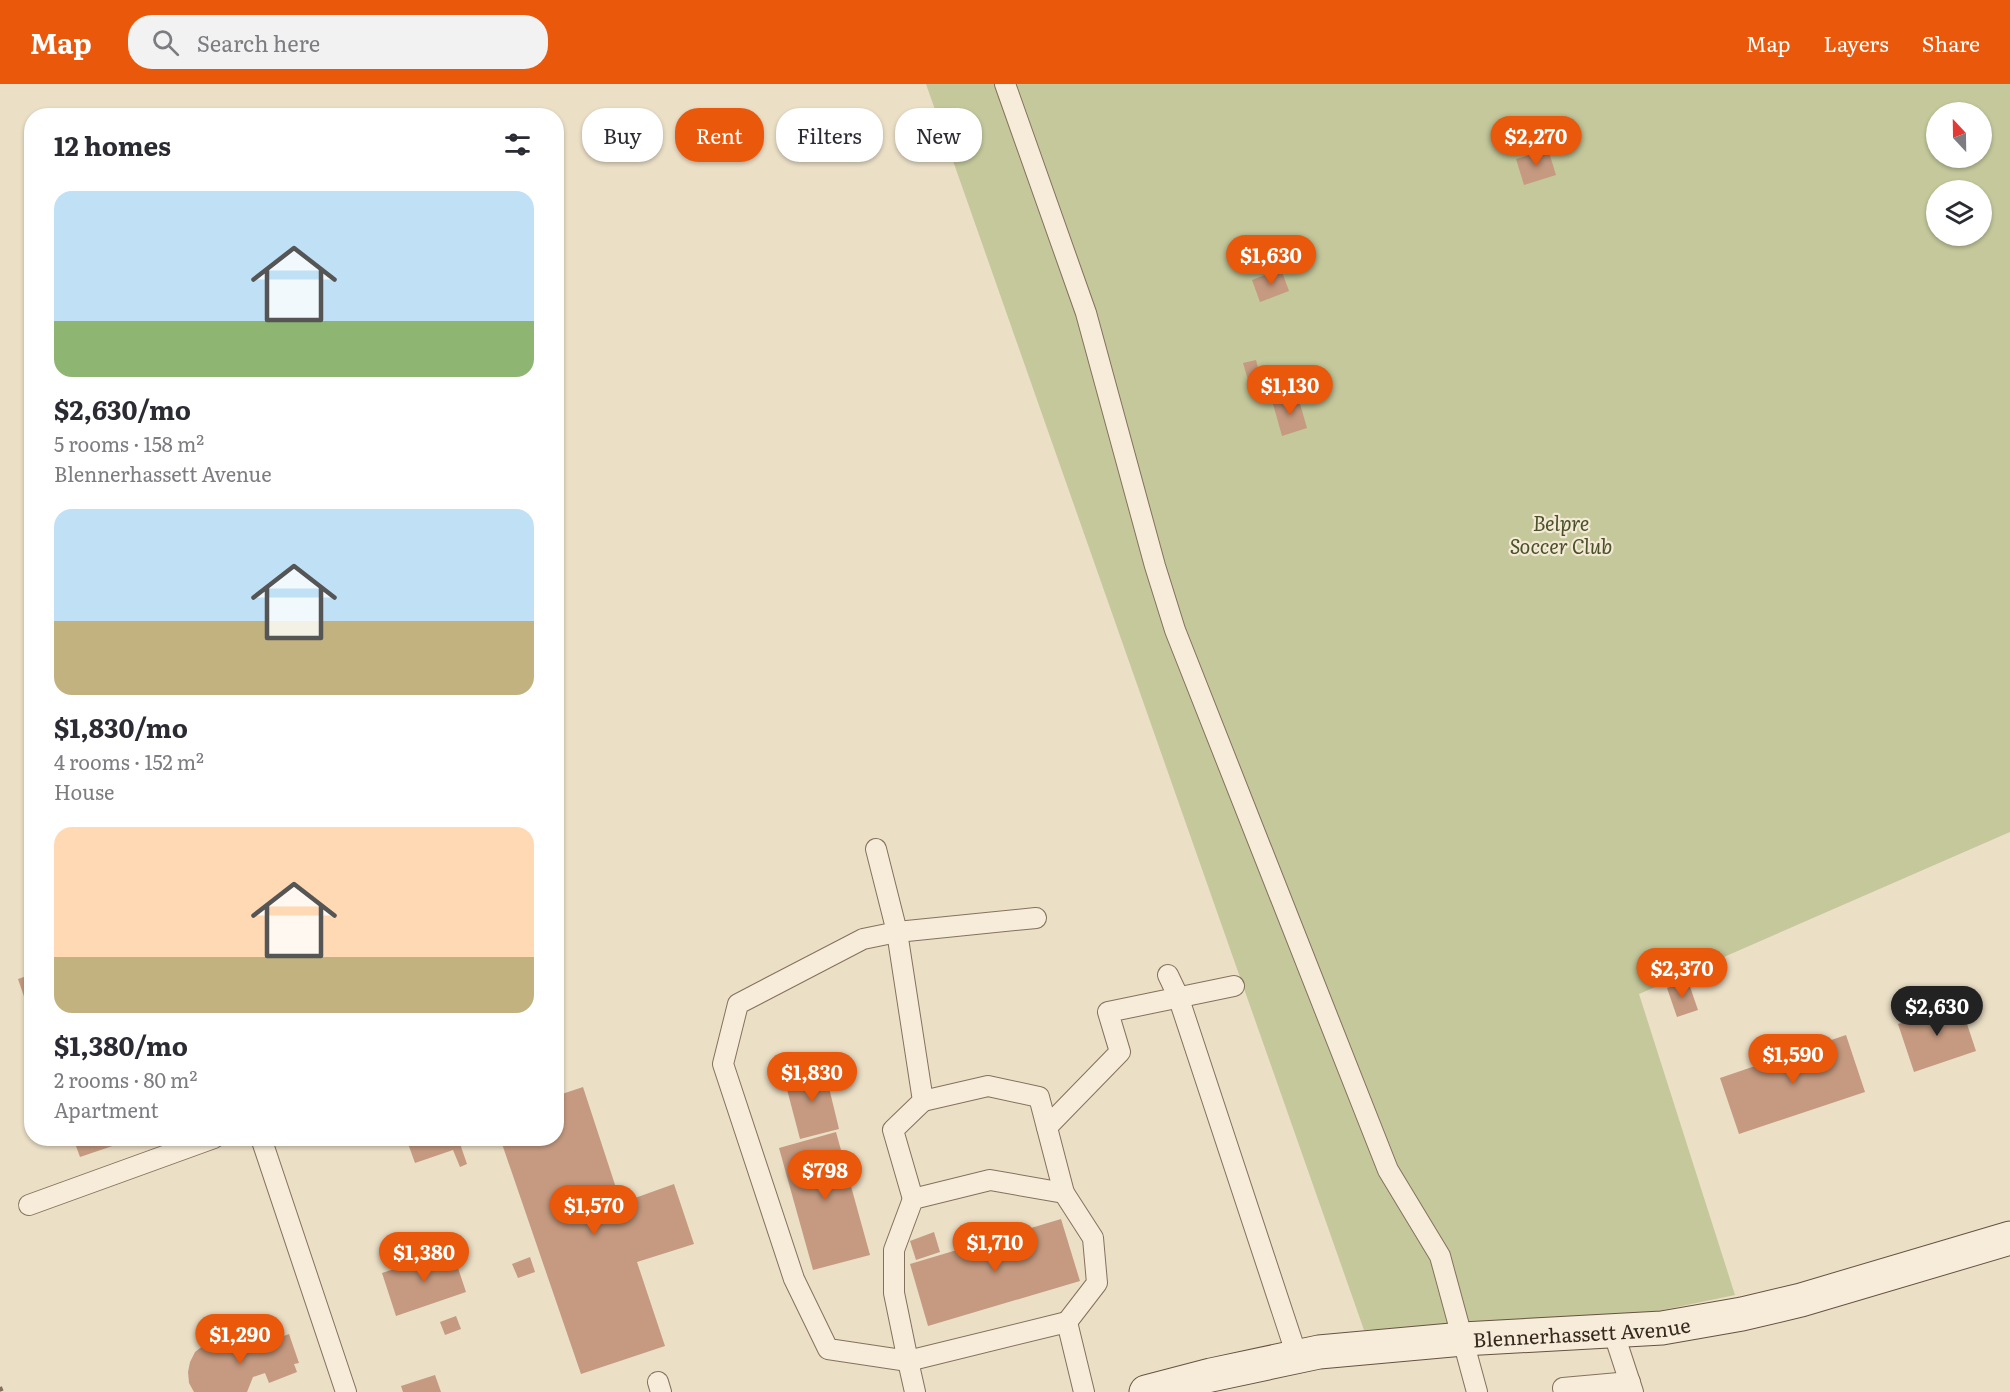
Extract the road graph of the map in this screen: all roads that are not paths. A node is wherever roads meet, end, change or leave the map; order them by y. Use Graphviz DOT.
graph roads {
  1 [pos="1005,84"];
  2 [pos="876,849"];
  3 [pos="1036,918"];
  4 [pos="897,932"];
  5 [pos="1168,975"];
  6 [pos="1234,986"];
  7 [pos="1178,996"];
  8 [pos="923,1101"];
  9 [pos="1047,1127"];
  10 [pos="192,1146"];
  11 [pos="264,1146"];
  12 [pos="1064,1192"];
  13 [pos="913,1199"];
  14 [pos="28,1205"];
  15 [pos="2010,1238"];
  16 [pos="1067,1322"];
  17 [pos="1613,1331"];
  18 [pos="1463,1339"];
  19 [pos="1297,1356"];
  20 [pos="908,1361"];
  21 [pos="1632,1387"];
  22 [pos="346,1392"];
  23 [pos="915,1392"];
  24 [pos="1084,1392"];
  25 [pos="1146,1392"];
  26 [pos="1478,1392"];
  27 [pos="1564,1392"];
  1 -- 18 [label="lane"];
  2 -- 4 [label="lane"];
  3 -- 4 [label="lane"];
  4 -- 8 [label="lane"];
  4 -- 20 [label="lane"];
  5 -- 7 [label="lane"];
  6 -- 7 [label="lane"];
  7 -- 9 [label="lane"];
  7 -- 19 [label="lane"];
  8 -- 9 [label="lane"];
  8 -- 13 [label="lane"];
  9 -- 12 [label="lane"];
  10 -- 14 [label="lane"];
  11 -- 22 [label="lane"];
  12 -- 13 [label="lane"];
  12 -- 16 [label="lane"];
  13 -- 20 [label="lane"];
  15 -- 17 [label="street, Blennerhassett Avenue"];
  16 -- 20 [label="lane"];
  16 -- 24 [label="lane"];
  17 -- 18 [label="street, Blennerhassett Avenue"];
  17 -- 21 [label="lane"];
  18 -- 19 [label="street, Blennerhassett Avenue"];
  18 -- 26 [label="lane"];
  19 -- 25 [label="street, Blennerhassett Avenue"];
  20 -- 23 [label="lane"];
  21 -- 27 [label="lane"];
}
